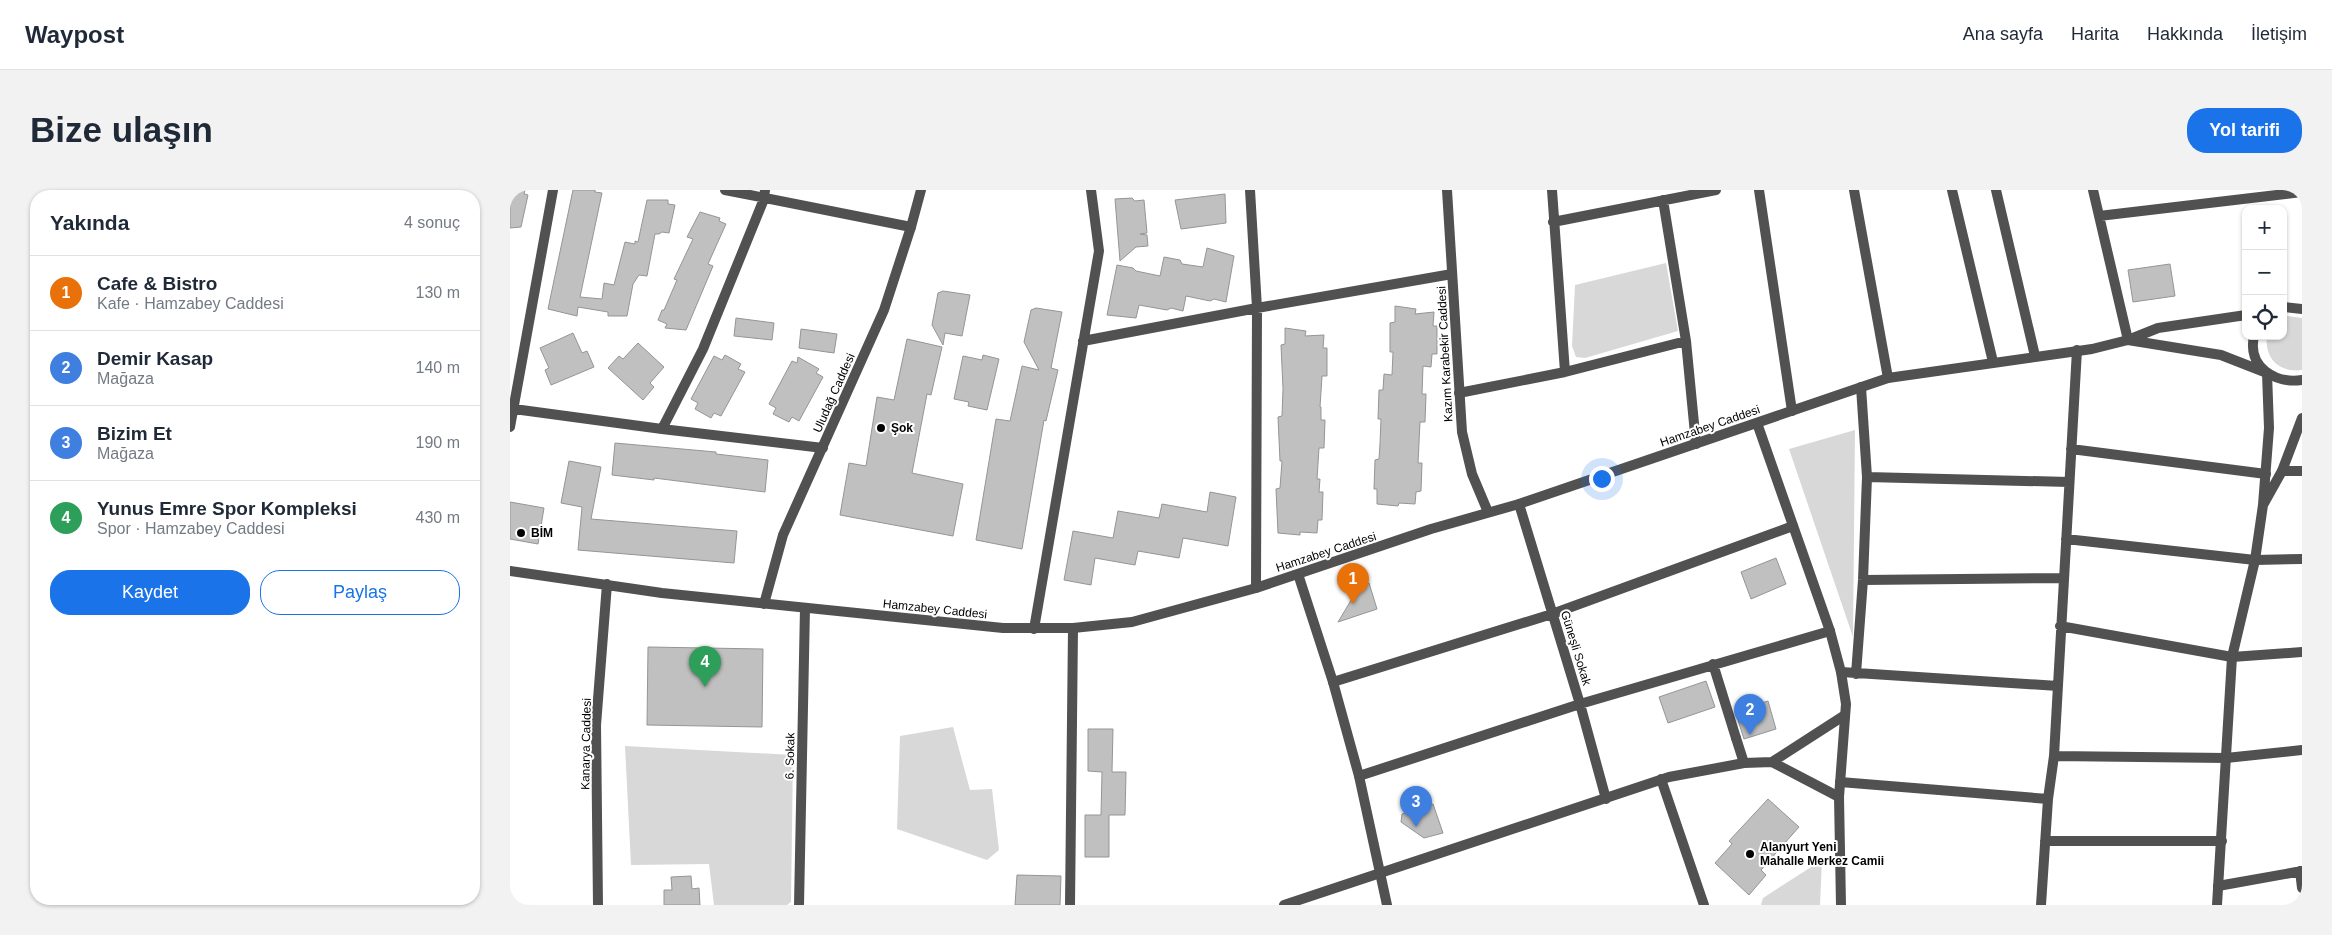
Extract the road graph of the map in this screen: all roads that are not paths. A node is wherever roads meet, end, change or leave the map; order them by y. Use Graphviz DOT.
graph roads {
  1 [pos="553,190"];
  2 [pos="725,190"];
  3 [pos="921,190"];
  4 [pos="1091,190"];
  5 [pos="1250,190"];
  6 [pos="1447,190"];
  7 [pos="1552,190"];
  8 [pos="1716,190"];
  9 [pos="1759,190"];
  10 [pos="1854,190"];
  11 [pos="1952,190"];
  12 [pos="1996,190"];
  13 [pos="2093,190"];
  14 [pos="2302,192"];
  15 [pos="765,194"];
  16 [pos="1663,200"];
  17 [pos="2099,216"];
  18 [pos="1553,222"];
  19 [pos="912,227"];
  20 [pos="1452,274"];
  21 [pos="2287,307"];
  22 [pos="2300,307"];
  23 [pos="1257,308"];
  24 [pos="2242,316"];
  25 [pos="2128,340"];
  26 [pos="2254,340"];
  27 [pos="1083,341"];
  28 [pos="1686,341"];
  29 [pos="2077,350"];
  30 [pos="2035,356"];
  31 [pos="1993,362"];
  32 [pos="1565,372"];
  33 [pos="2267,373"];
  34 [pos="1888,378"];
  35 [pos="2302,380"];
  36 [pos="1861,387"];
  37 [pos="1459,393"];
  38 [pos="514,408"];
  39 [pos="1792,411"];
  40 [pos="2302,418"];
  41 [pos="1757,423"];
  42 [pos="510,427"];
  43 [pos="662,430"];
  44 [pos="1696,444"];
  45 [pos="823,448"];
  46 [pos="2071,449"];
  47 [pos="2282,471"];
  48 [pos="2302,471"];
  49 [pos="2266,474"];
  50 [pos="1867,476"];
  51 [pos="2069,482"];
  52 [pos="1519,504"];
  53 [pos="2264,505"];
  54 [pos="1488,512"];
  55 [pos="1793,526"];
  56 [pos="2066,539"];
  57 [pos="2302,559"];
  58 [pos="2255,560"];
  59 [pos="510,571"];
  60 [pos="1298,574"];
  61 [pos="2064,578"];
  62 [pos="1863,580"];
  63 [pos="607,584"];
  64 [pos="1256,588"];
  65 [pos="764,604"];
  66 [pos="805,608"];
  67 [pos="1552,614"];
  68 [pos="2060,626"];
  69 [pos="1034,628"];
  70 [pos="1073,628"];
  71 [pos="1830,631"];
  72 [pos="2302,652"];
  73 [pos="2232,657"];
  74 [pos="1713,664"];
  75 [pos="1841,672"];
  76 [pos="1856,674"];
  77 [pos="1333,682"];
  78 [pos="2058,686"];
  79 [pos="1580,704"];
  80 [pos="1845,715"];
  81 [pos="2302,750"];
  82 [pos="2054,756"];
  83 [pos="2226,758"];
  84 [pos="1772,762"];
  85 [pos="1744,763"];
  86 [pos="1359,776"];
  87 [pos="1661,780"];
  88 [pos="1840,782"];
  89 [pos="1839,798"];
  90 [pos="1606,799"];
  91 [pos="2048,799"];
  92 [pos="2046,841"];
  93 [pos="2222,841"];
  94 [pos="2301,871"];
  95 [pos="1379,874"];
  96 [pos="2218,886"];
  97 [pos="2302,888"];
  98 [pos="598,905"];
  99 [pos="799,905"];
  100 [pos="1070,905"];
  101 [pos="1284,905"];
  102 [pos="1387,905"];
  103 [pos="1704,905"];
  104 [pos="1841,905"];
  105 [pos="2041,905"];
  106 [pos="2217,905"];
  1 -- 38 [label="street"];
  2 -- 15 [label="street"];
  3 -- 19 [label="street, Uludağ Caddesi"];
  4 -- 27 [label="street"];
  5 -- 23 [label="street"];
  6 -- 20 [label="street, Kazım Karabekir Caddesi"];
  7 -- 18 [label="street"];
  8 -- 16 [label="street"];
  9 -- 39 [label="street"];
  10 -- 34 [label="street"];
  11 -- 31 [label="street"];
  12 -- 30 [label="street"];
  13 -- 17 [label="street"];
  14 -- 17 [label="street"];
  15 -- 19 [label="street"];
  15 -- 43 [label="street"];
  16 -- 18 [label="street"];
  16 -- 28 [label="street"];
  17 -- 25 [label="street"];
  18 -- 32 [label="street"];
  19 -- 45 [label="street, Uludağ Caddesi"];
  20 -- 23 [label="street"];
  20 -- 37 [label="street, Kazım Karabekir Caddesi"];
  21 -- 22 [label="street"];
  23 -- 27 [label="street"];
  23 -- 64 [label="street"];
  24 -- 25 [label="street"];
  25 -- 29 [label="street, Hamzabey Caddesi"];
  25 -- 33 [label="street"];
  26 -- 33 [label="street"];
  27 -- 69 [label="street"];
  28 -- 32 [label="street"];
  28 -- 44 [label="street"];
  29 -- 30 [label="street, Hamzabey Caddesi"];
  29 -- 46 [label="street"];
  30 -- 31 [label="street, Hamzabey Caddesi"];
  31 -- 34 [label="street, Hamzabey Caddesi"];
  32 -- 37 [label="street"];
  33 -- 35 [label="street"];
  33 -- 49 [label="street"];
  34 -- 36 [label="street, Hamzabey Caddesi"];
  36 -- 39 [label="street, Hamzabey Caddesi"];
  36 -- 50 [label="street"];
  37 -- 54 [label="street, Kazım Karabekir Caddesi"];
  38 -- 42 [label="street"];
  38 -- 43 [label="street"];
  39 -- 41 [label="street, Hamzabey Caddesi"];
  40 -- 47 [label="street"];
  41 -- 44 [label="street, Hamzabey Caddesi"];
  41 -- 55 [label="street"];
  43 -- 45 [label="street"];
  44 -- 52 [label="street, Hamzabey Caddesi"];
  45 -- 65 [label="street, Uludağ Caddesi"];
  46 -- 49 [label="street"];
  46 -- 51 [label="street"];
  47 -- 48 [label="street"];
  47 -- 53 [label="street"];
  49 -- 53 [label="street"];
  50 -- 51 [label="street"];
  50 -- 62 [label="street"];
  51 -- 56 [label="street"];
  52 -- 54 [label="street, Hamzabey Caddesi"];
  52 -- 67 [label="street, Güneşli Sokak"];
  53 -- 58 [label="street"];
  54 -- 60 [label="street, Hamzabey Caddesi"];
  55 -- 67 [label="street"];
  55 -- 71 [label="street"];
  56 -- 58 [label="street"];
  56 -- 61 [label="street"];
  57 -- 58 [label="street"];
  58 -- 73 [label="street"];
  59 -- 63 [label="street, Hamzabey Caddesi"];
  60 -- 64 [label="street, Hamzabey Caddesi"];
  60 -- 77 [label="street"];
  61 -- 62 [label="street"];
  61 -- 68 [label="street"];
  62 -- 76 [label="street"];
  63 -- 65 [label="street, Hamzabey Caddesi"];
  63 -- 98 [label="street, Kanarya Caddesi"];
  64 -- 70 [label="street, Hamzabey Caddesi"];
  65 -- 66 [label="street, Hamzabey Caddesi"];
  66 -- 69 [label="street, Hamzabey Caddesi"];
  66 -- 99 [label="street, 6. Sokak"];
  67 -- 77 [label="street"];
  67 -- 79 [label="street, Güneşli Sokak"];
  68 -- 73 [label="street"];
  68 -- 78 [label="street"];
  69 -- 70 [label="street, Hamzabey Caddesi"];
  70 -- 100 [label="street"];
  71 -- 74 [label="street"];
  71 -- 75 [label="street"];
  72 -- 73 [label="street"];
  73 -- 83 [label="street"];
  74 -- 79 [label="street"];
  74 -- 85 [label="street"];
  75 -- 76 [label="street"];
  75 -- 80 [label="street"];
  76 -- 78 [label="street"];
  77 -- 86 [label="street"];
  78 -- 82 [label="street"];
  79 -- 86 [label="street"];
  79 -- 90 [label="street, Güneşli Sokak"];
  80 -- 84 [label="street"];
  80 -- 88 [label="street"];
  81 -- 83 [label="street"];
  82 -- 83 [label="street"];
  82 -- 91 [label="street"];
  83 -- 93 [label="street"];
  84 -- 85 [label="street"];
  84 -- 89 [label="street"];
  85 -- 87 [label="street"];
  86 -- 95 [label="street"];
  87 -- 90 [label="street"];
  87 -- 103 [label="street"];
  88 -- 89 [label="street"];
  88 -- 91 [label="street"];
  89 -- 104 [label="street"];
  90 -- 95 [label="street"];
  91 -- 92 [label="street"];
  92 -- 93 [label="street"];
  92 -- 105 [label="street"];
  93 -- 96 [label="street"];
  94 -- 96 [label="street"];
  94 -- 97 [label="street"];
  95 -- 101 [label="street"];
  95 -- 102 [label="street"];
  96 -- 106 [label="street"];
}
